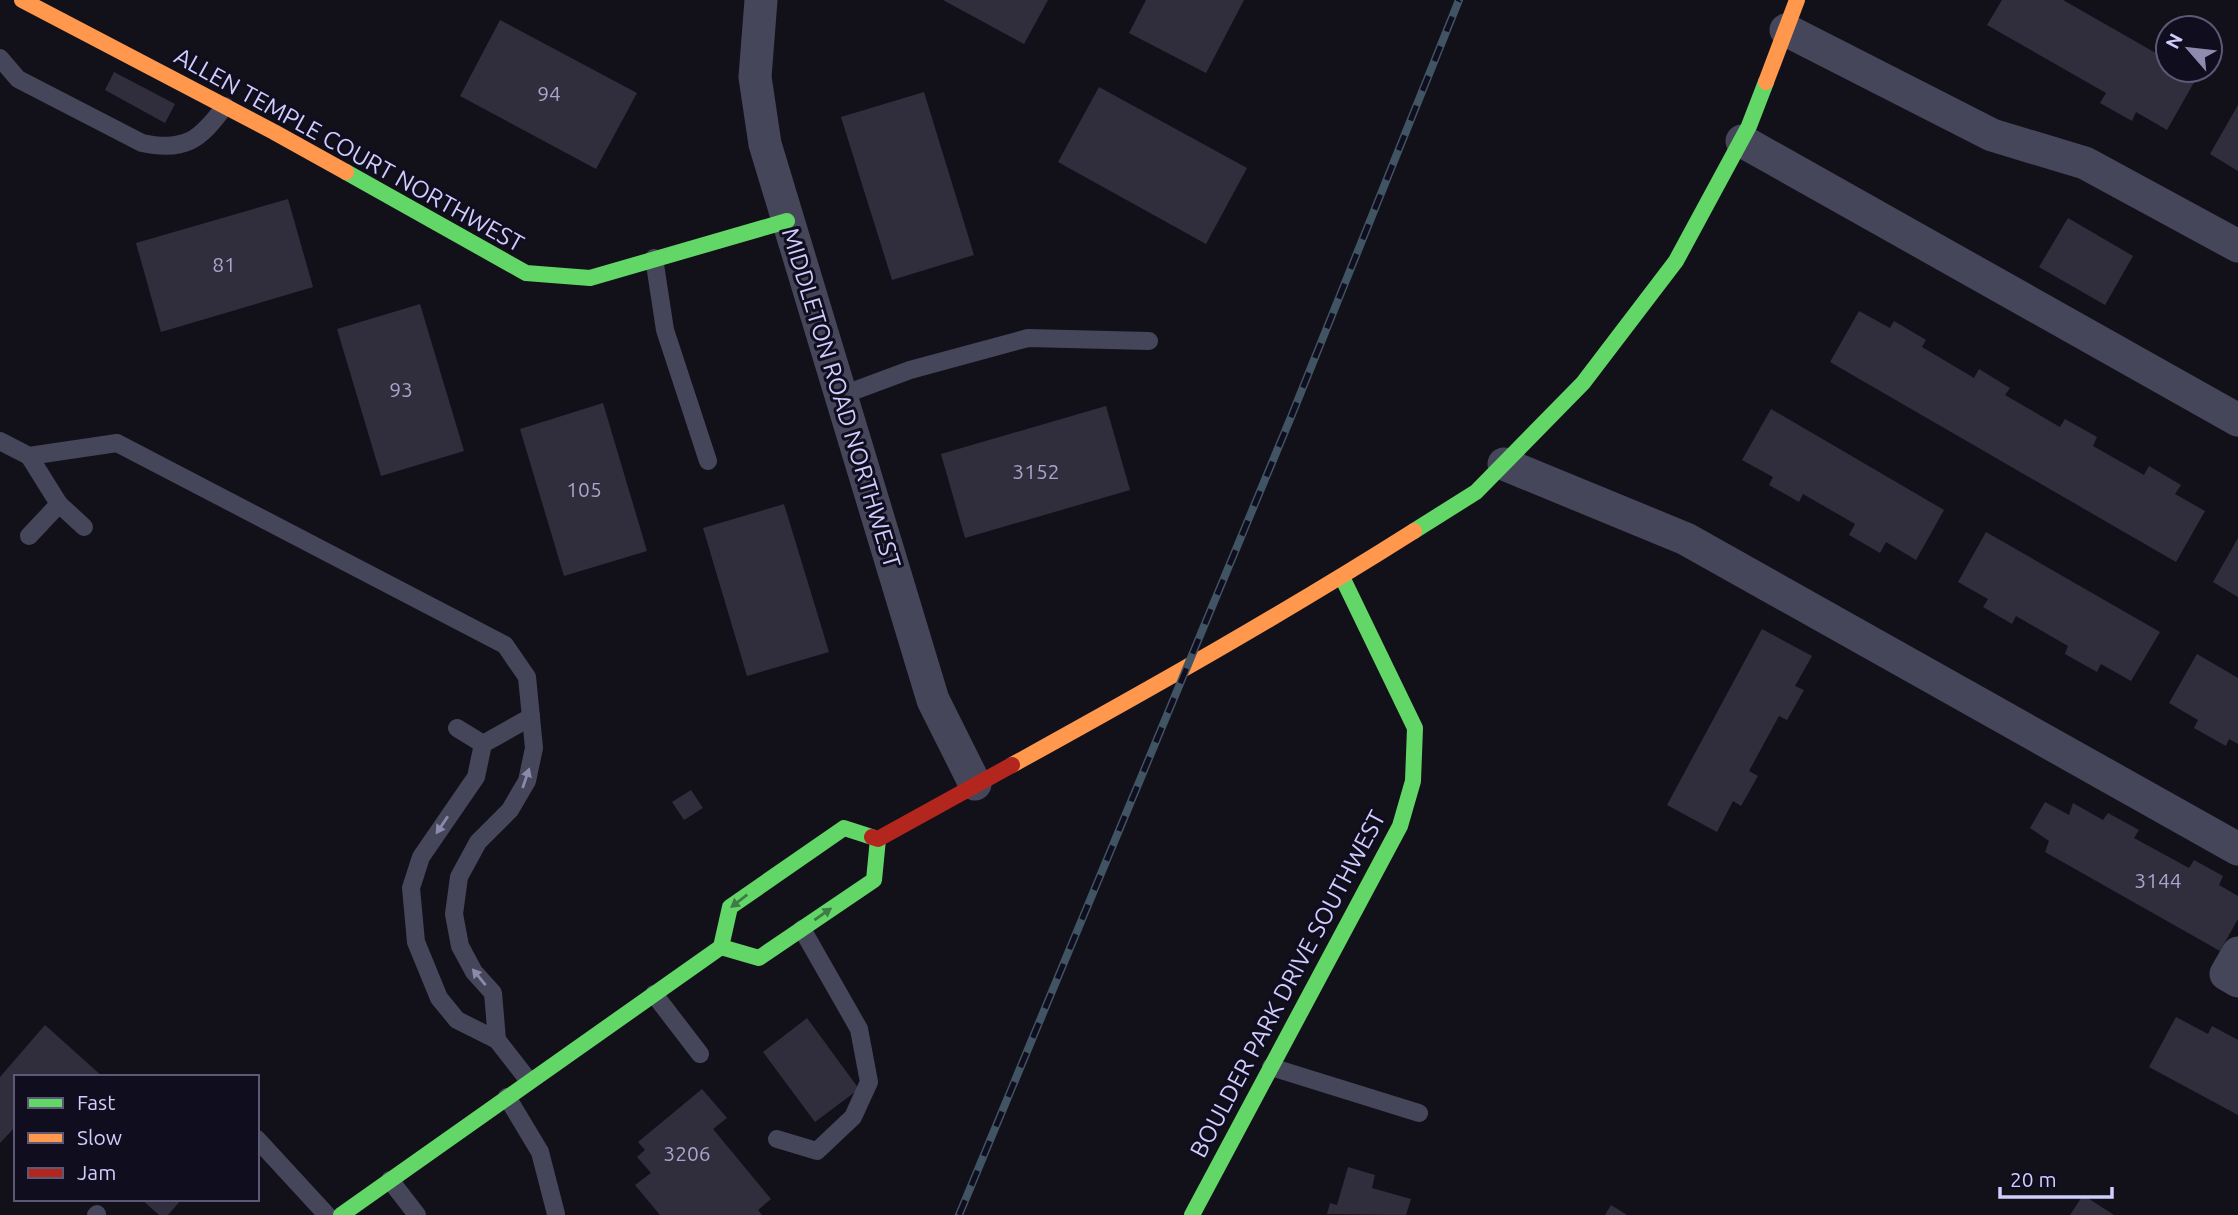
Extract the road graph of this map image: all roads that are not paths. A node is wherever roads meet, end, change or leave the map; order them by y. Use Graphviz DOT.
graph roads {
  1 [pos="22,0"];
  2 [pos="761,0"];
  3 [pos="1791,15"];
  4 [pos="0,58"];
  5 [pos="225,106"];
  6 [pos="1742,141"];
  7 [pos="787,221"];
  8 [pos="2238,246"];
  9 [pos="654,258"];
  10 [pos="1149,341"];
  11 [pos="840,396"];
  12 [pos="2238,420"];
  13 [pos="0,441"];
  14 [pos="29,456"];
  15 [pos="708,461"];
  16 [pos="1504,464"];
  17 [pos="59,504"];
  18 [pos="84,527"];
  19 [pos="29,536"];
  20 [pos="1342,577"];
  21 [pos="531,717"];
  22 [pos="457,728"];
  23 [pos="483,744"];
  24 [pos="975,784"];
  25 [pos="878,839"];
  26 [pos="2238,849"];
  27 [pos="802,929"];
  28 [pos="721,947"];
  29 [pos="2238,953"];
  30 [pos="2238,981"];
  31 [pos="654,994"];
  32 [pos="497,1040"];
  33 [pos="700,1054"];
  34 [pos="1271,1067"];
  35 [pos="529,1081"];
  36 [pos="507,1097"];
  37 [pos="1419,1113"];
  38 [pos="777,1139"];
  39 [pos="259,1141"];
  40 [pos="390,1180"];
  41 [pos="556,1214"];
  42 [pos="327,1215"];
  43 [pos="341,1215"];
  44 [pos="417,1215"];
  45 [pos="1192,1215"];
  1 -- 5 [label="main road, ALLEN TEMPLE COURT NORTHWEST"];
  2 -- 7 [label="street, MIDDLETON ROAD NORTHWEST"];
  3 -- 6 [label="main road"];
  3 -- 8 [label="street"];
  4 -- 5 [label="lane"];
  5 -- 9 [label="main road, ALLEN TEMPLE COURT NORTHWEST"];
  6 -- 12 [label="street"];
  6 -- 16 [label="main road"];
  7 -- 9 [label="main road, ALLEN TEMPLE COURT NORTHWEST"];
  7 -- 11 [label="street, MIDDLETON ROAD NORTHWEST"];
  9 -- 15 [label="lane"];
  10 -- 11 [label="lane"];
  11 -- 24 [label="street, MIDDLETON ROAD NORTHWEST"];
  13 -- 14 [label="lane"];
  14 -- 17 [label="lane"];
  14 -- 21 [label="lane"];
  16 -- 20 [label="main road"];
  16 -- 26 [label="street"];
  17 -- 18 [label="lane"];
  17 -- 19 [label="lane"];
  20 -- 24 [label="main road"];
  20 -- 34 [label="main road, BOULDER PARK DRIVE SOUTHWEST"];
  21 -- 23 [label="lane"];
  32 -- 21 [label="lane, one-way"];
  22 -- 23 [label="lane"];
  23 -- 32 [label="lane, one-way"];
  24 -- 25 [label="main road"];
  27 -- 25 [label="main road, one-way"];
  25 -- 28 [label="main road, one-way"];
  27 -- 28 [label="main road"];
  27 -- 38 [label="lane"];
  28 -- 31 [label="main road"];
  29 -- 30 [label="street"];
  31 -- 33 [label="lane"];
  31 -- 35 [label="main road"];
  32 -- 35 [label="lane"];
  34 -- 37 [label="lane"];
  34 -- 45 [label="main road, BOULDER PARK DRIVE SOUTHWEST"];
  35 -- 36 [label="main road"];
  36 -- 40 [label="main road"];
  36 -- 41 [label="lane"];
  39 -- 42 [label="lane"];
  40 -- 43 [label="main road"];
  40 -- 44 [label="lane"];
}
